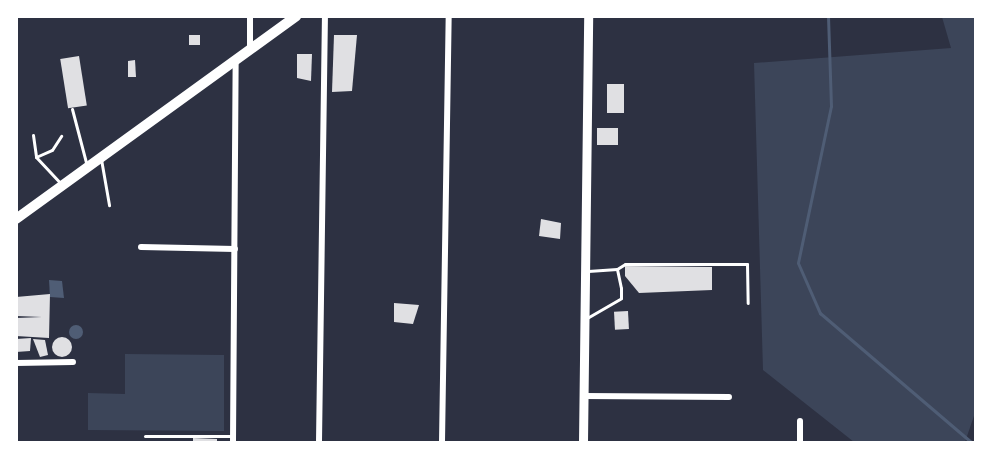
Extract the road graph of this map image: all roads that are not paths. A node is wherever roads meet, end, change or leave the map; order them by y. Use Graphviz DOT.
graph roads {
  1 [pos="250,16"];
  2 [pos="296,16"];
  3 [pos="325,16"];
  4 [pos="449,16"];
  5 [pos="588,16"];
  6 [pos="250,50"];
  7 [pos="236,60"];
  8 [pos="72,109"];
  9 [pos="33,135"];
  10 [pos="61,136"];
  11 [pos="36,157"];
  12 [pos="101,158"];
  13 [pos="87,168"];
  14 [pos="62,186"];
  15 [pos="109,205"];
  16 [pos="16,219"];
  17 [pos="141,247"];
  18 [pos="235,249"];
  19 [pos="617,269"];
  20 [pos="585,271"];
  21 [pos="748,303"];
  22 [pos="586,319"];
  23 [pos="73,362"];
  24 [pos="16,363"];
  25 [pos="584,396"];
  26 [pos="729,397"];
  27 [pos="800,421"];
  28 [pos="145,436"];
  29 [pos="233,440"];
  30 [pos="319,442"];
  31 [pos="442,442"];
  32 [pos="583,442"];
  33 [pos="800,442"];
  1 -- 6 [label="street"];
  2 -- 6 [label="main road"];
  3 -- 30 [label="street"];
  4 -- 31 [label="street"];
  5 -- 20 [label="main road"];
  6 -- 7 [label="main road"];
  7 -- 12 [label="main road"];
  7 -- 18 [label="street"];
  8 -- 13 [label="lane"];
  9 -- 11 [label="lane"];
  10 -- 11 [label="lane"];
  11 -- 14 [label="lane"];
  12 -- 13 [label="main road"];
  12 -- 15 [label="lane"];
  13 -- 14 [label="main road"];
  14 -- 16 [label="main road"];
  17 -- 18 [label="street"];
  18 -- 29 [label="street"];
  19 -- 20 [label="lane"];
  19 -- 21 [label="lane"];
  19 -- 22 [label="lane"];
  20 -- 22 [label="main road"];
  22 -- 25 [label="main road"];
  23 -- 24 [label="street"];
  25 -- 26 [label="street"];
  25 -- 32 [label="main road"];
  27 -- 33 [label="street"];
  28 -- 29 [label="lane"];
}
